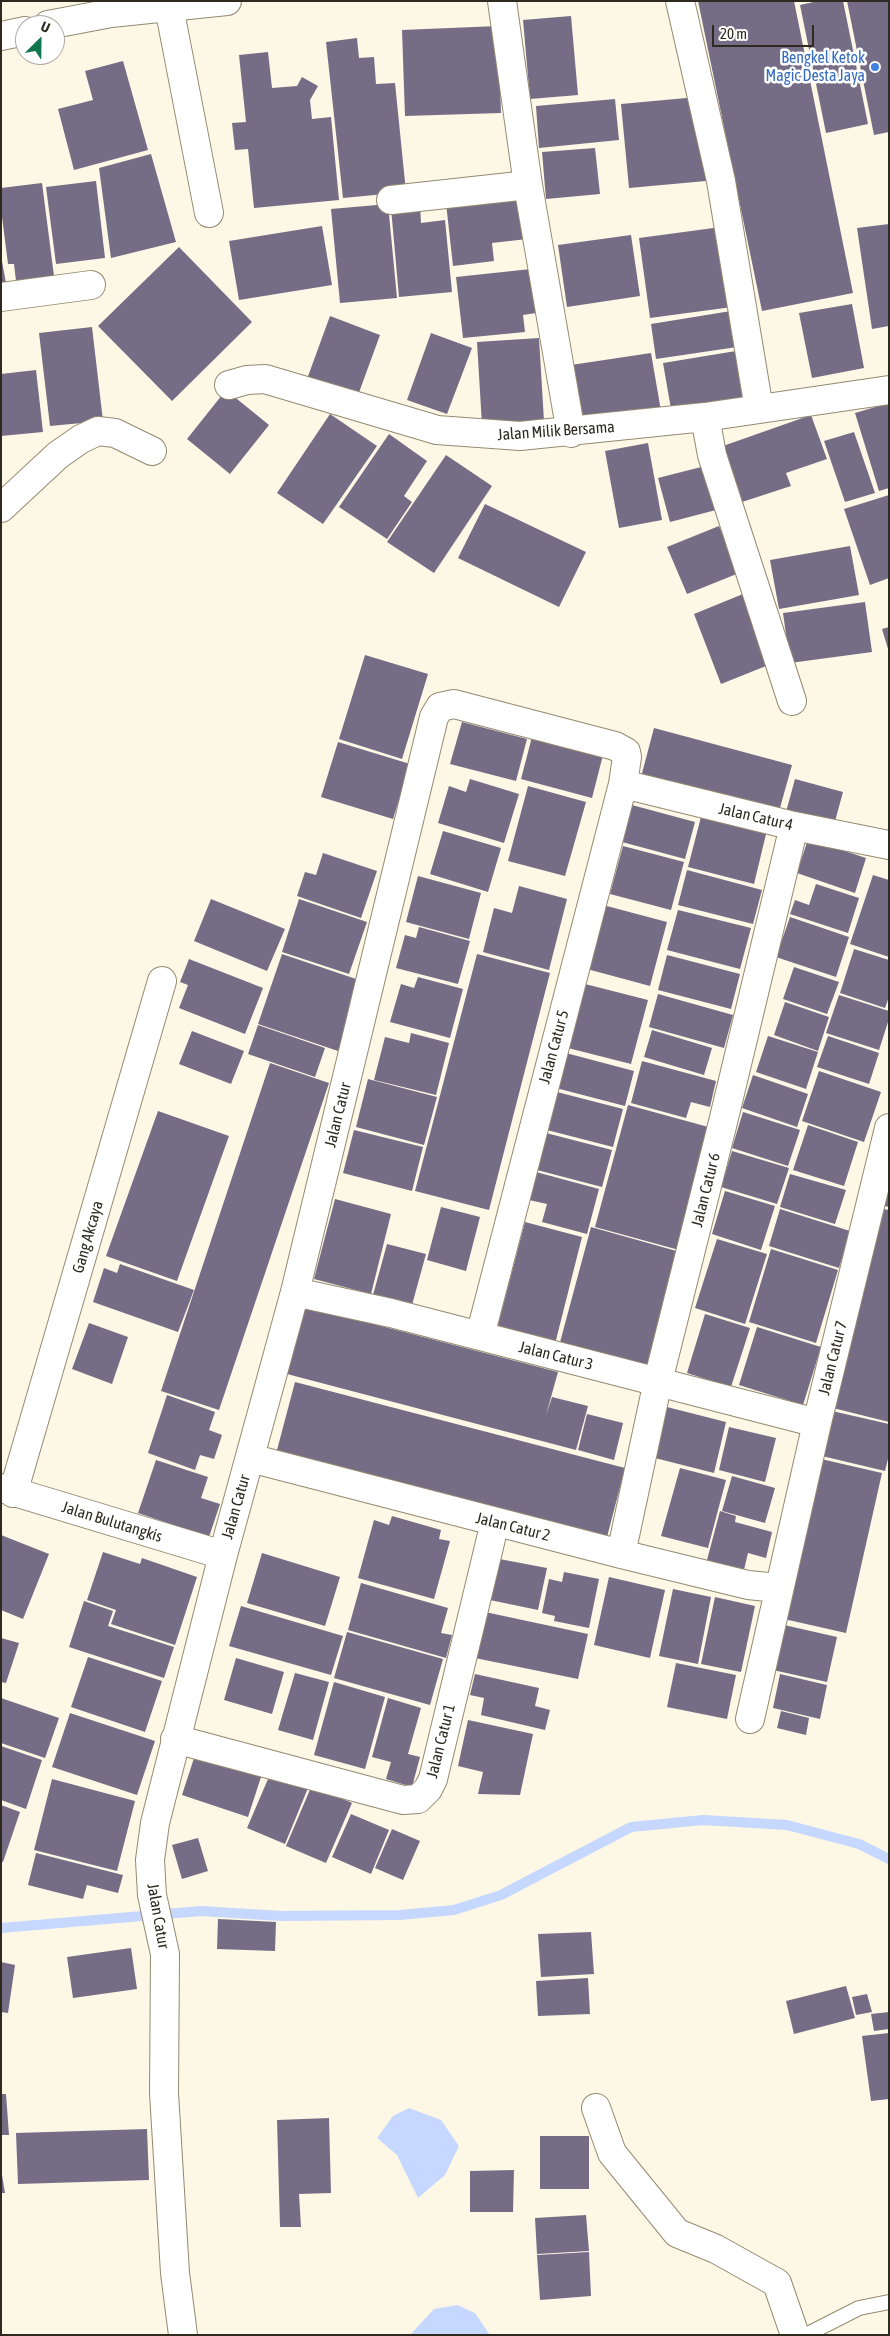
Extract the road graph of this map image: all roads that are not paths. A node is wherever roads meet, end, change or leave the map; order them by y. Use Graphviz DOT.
graph roads {
  1 [pos="227,1"];
  2 [pos="502,1"];
  3 [pos="680,1"];
  4 [pos="180,4"];
  5 [pos="109,7"];
  6 [pos="65,20"];
  7 [pos="15,32"];
  8 [pos="1,36"];
  9 [pos="528,185"];
  10 [pos="391,200"];
  11 [pos="209,213"];
  12 [pos="91,285"];
  13 [pos="1,297"];
  14 [pos="229,385"];
  15 [pos="889,390"];
  16 [pos="759,410"];
  17 [pos="706,418"];
  18 [pos="571,433"];
  19 [pos="152,451"];
  20 [pos="1,508"];
  21 [pos="792,701"];
  22 [pos="454,704"];
  23 [pos="623,784"];
  24 [pos="794,826"];
  25 [pos="889,845"];
  26 [pos="162,980"];
  27 [pos="889,1128"];
  28 [pos="295,1292"];
  29 [pos="480,1336"];
  30 [pos="658,1381"];
  31 [pos="817,1423"];
  32 [pos="250,1458"];
  33 [pos="7,1491"];
  34 [pos="495,1522"];
  35 [pos="621,1554"];
  36 [pos="223,1555"];
  37 [pos="778,1588"];
  38 [pos="750,1719"];
  39 [pos="175,1739"];
  40 [pos="596,2108"];
  41 [pos="889,2302"];
  42 [pos="183,2335"];
  43 [pos="795,2335"];
  44 [pos="806,2335"];
  1 -- 4 [label="street"];
  2 -- 9 [label="street"];
  3 -- 16 [label="street"];
  4 -- 5 [label="street"];
  4 -- 11 [label="street"];
  5 -- 6 [label="street"];
  7 -- 8 [label="street"];
  9 -- 10 [label="street"];
  9 -- 18 [label="street"];
  12 -- 13 [label="street"];
  14 -- 18 [label="street, Jalan Milik Bersama"];
  15 -- 16 [label="street, Jalan Milik Bersama"];
  16 -- 17 [label="street, Jalan Milik Bersama"];
  17 -- 18 [label="street, Jalan Milik Bersama"];
  17 -- 21 [label="street"];
  19 -- 20 [label="street"];
  22 -- 23 [label="street, Jalan Catur 5"];
  22 -- 28 [label="street, Jalan Catur"];
  23 -- 24 [label="street, Jalan Catur 4"];
  23 -- 29 [label="street, Jalan Catur 5"];
  24 -- 25 [label="street, Jalan Catur 4"];
  24 -- 30 [label="street, Jalan Catur 6"];
  26 -- 33 [label="street, Gang Akcaya"];
  27 -- 31 [label="street, Jalan Catur 7"];
  28 -- 29 [label="street, Jalan Catur 3"];
  28 -- 32 [label="street, Jalan Catur"];
  29 -- 30 [label="street, Jalan Catur 3"];
  30 -- 31 [label="street, Jalan Catur 3"];
  30 -- 35 [label="street, Jalan Catur 6"];
  31 -- 37 [label="street, Jalan Catur 7"];
  32 -- 34 [label="street, Jalan Catur 2"];
  32 -- 36 [label="street, Jalan Catur"];
  33 -- 36 [label="street, Jalan Bulutangkis"];
  34 -- 35 [label="street, Jalan Catur 2"];
  34 -- 39 [label="street, Jalan Catur 1"];
  35 -- 37 [label="street, Jalan Catur 2"];
  36 -- 39 [label="street, Jalan Catur"];
  37 -- 38 [label="street, Jalan Catur 7"];
  39 -- 42 [label="street, Jalan Catur"];
  40 -- 43 [label="street"];
  41 -- 44 [label="lane"];
}
